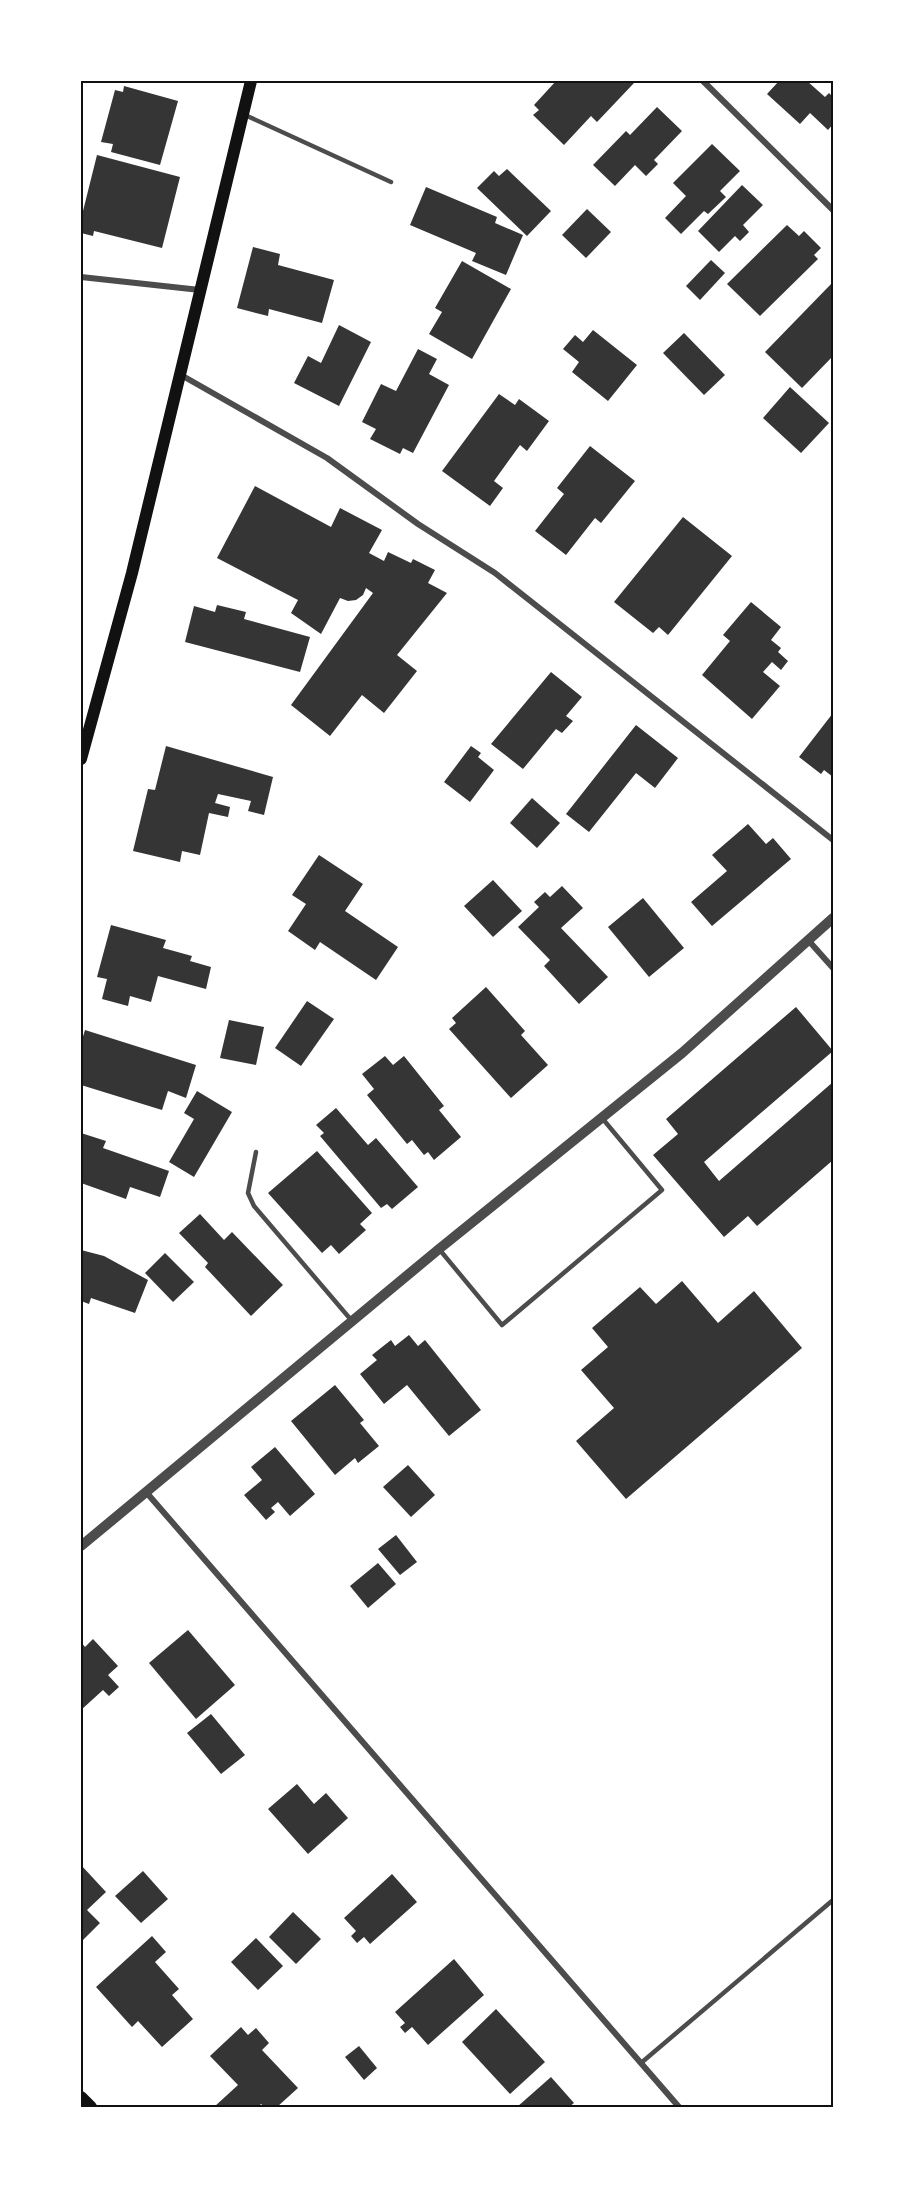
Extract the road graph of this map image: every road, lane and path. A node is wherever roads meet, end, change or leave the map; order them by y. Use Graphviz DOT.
graph roads {
  1 [pos="251,81"];
  2 [pos="704,81"];
  3 [pos="243,114"];
  4 [pos="391,182"];
  5 [pos="833,210"];
  6 [pos="81,277"];
  7 [pos="200,290"];
  8 [pos="181,375"];
  9 [pos="81,759"];
  10 [pos="833,840"];
  11 [pos="833,918"];
  12 [pos="808,940"];
  13 [pos="833,969"];
  14 [pos="602,1118"];
  15 [pos="256,1152"];
  16 [pos="439,1249"];
  17 [pos="352,1321"];
  18 [pos="146,1492"];
  19 [pos="81,1546"];
  20 [pos="833,1900"];
  21 [pos="641,2063"];
  22 [pos="81,2097"];
  23 [pos="91,2107"];
  24 [pos="679,2107"];
  1 -- 3 [label="main road"];
  2 -- 5 [label="street"];
  3 -- 4 [label="lane"];
  3 -- 7 [label="main road"];
  6 -- 7 [label="street"];
  7 -- 8 [label="main road"];
  8 -- 9 [label="main road"];
  8 -- 10 [label="street"];
  11 -- 12 [label="street"];
  12 -- 13 [label="street"];
  12 -- 14 [label="street"];
  14 -- 16 [label="street"];
  14 -- 16 [label="lane"];
  15 -- 17 [label="lane"];
  16 -- 17 [label="street"];
  17 -- 18 [label="street"];
  18 -- 19 [label="street"];
  18 -- 21 [label="street"];
  20 -- 21 [label="lane"];
  21 -- 24 [label="street"];
  22 -- 23 [label="main road"];
}
